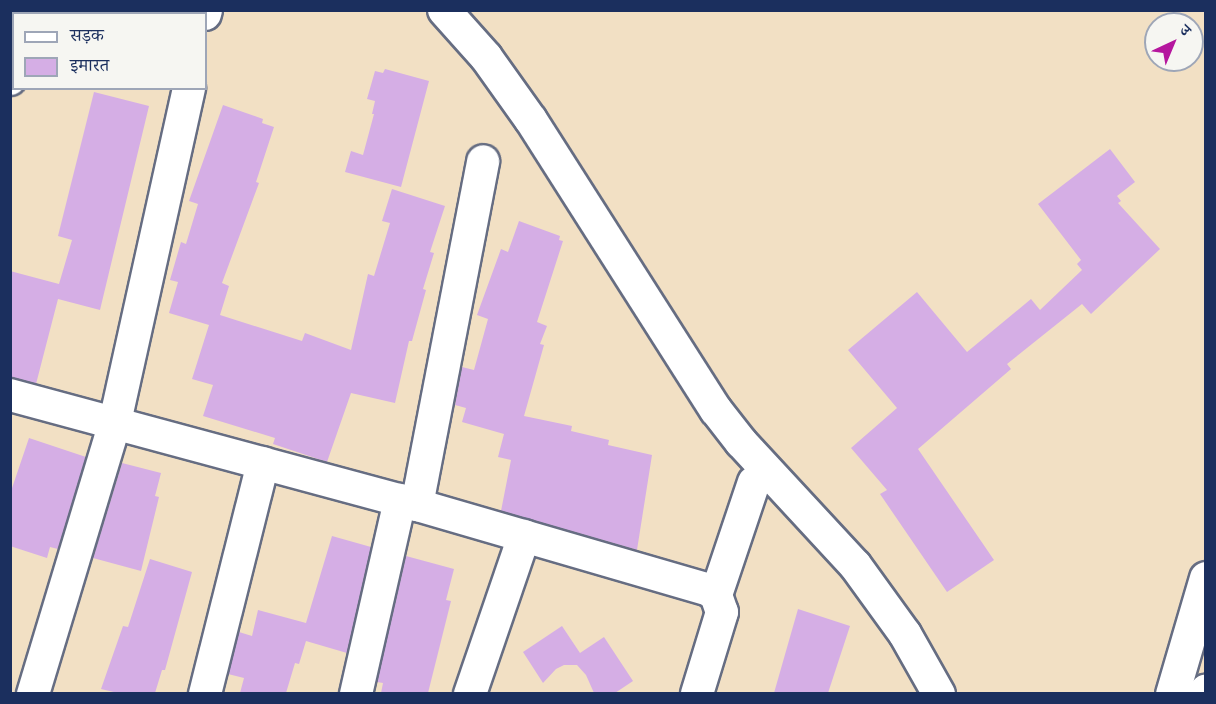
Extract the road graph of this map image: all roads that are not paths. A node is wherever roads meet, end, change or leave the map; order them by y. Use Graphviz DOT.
graph roads {
  1 [pos="444,10"];
  2 [pos="189,90"];
  3 [pos="483,161"];
  4 [pos="10,395"];
  5 [pos="115,422"];
  6 [pos="263,463"];
  7 [pos="754,482"];
  8 [pos="409,502"];
  9 [pos="524,536"];
  10 [pos="1206,578"];
  11 [pos="716,595"];
  12 [pos="33,693"];
  13 [pos="206,693"];
  14 [pos="356,693"];
  15 [pos="470,693"];
  16 [pos="698,693"];
  17 [pos="939,693"];
  18 [pos="1172,693"];
  1 -- 17 [label="street"];
  2 -- 5 [label="street"];
  3 -- 8 [label="street"];
  4 -- 5 [label="street"];
  5 -- 6 [label="street"];
  5 -- 12 [label="street"];
  6 -- 8 [label="street"];
  6 -- 13 [label="street"];
  7 -- 11 [label="street"];
  8 -- 9 [label="street"];
  8 -- 14 [label="street"];
  9 -- 11 [label="street"];
  9 -- 15 [label="street"];
  10 -- 18 [label="main road"];
  11 -- 16 [label="street"];
}
